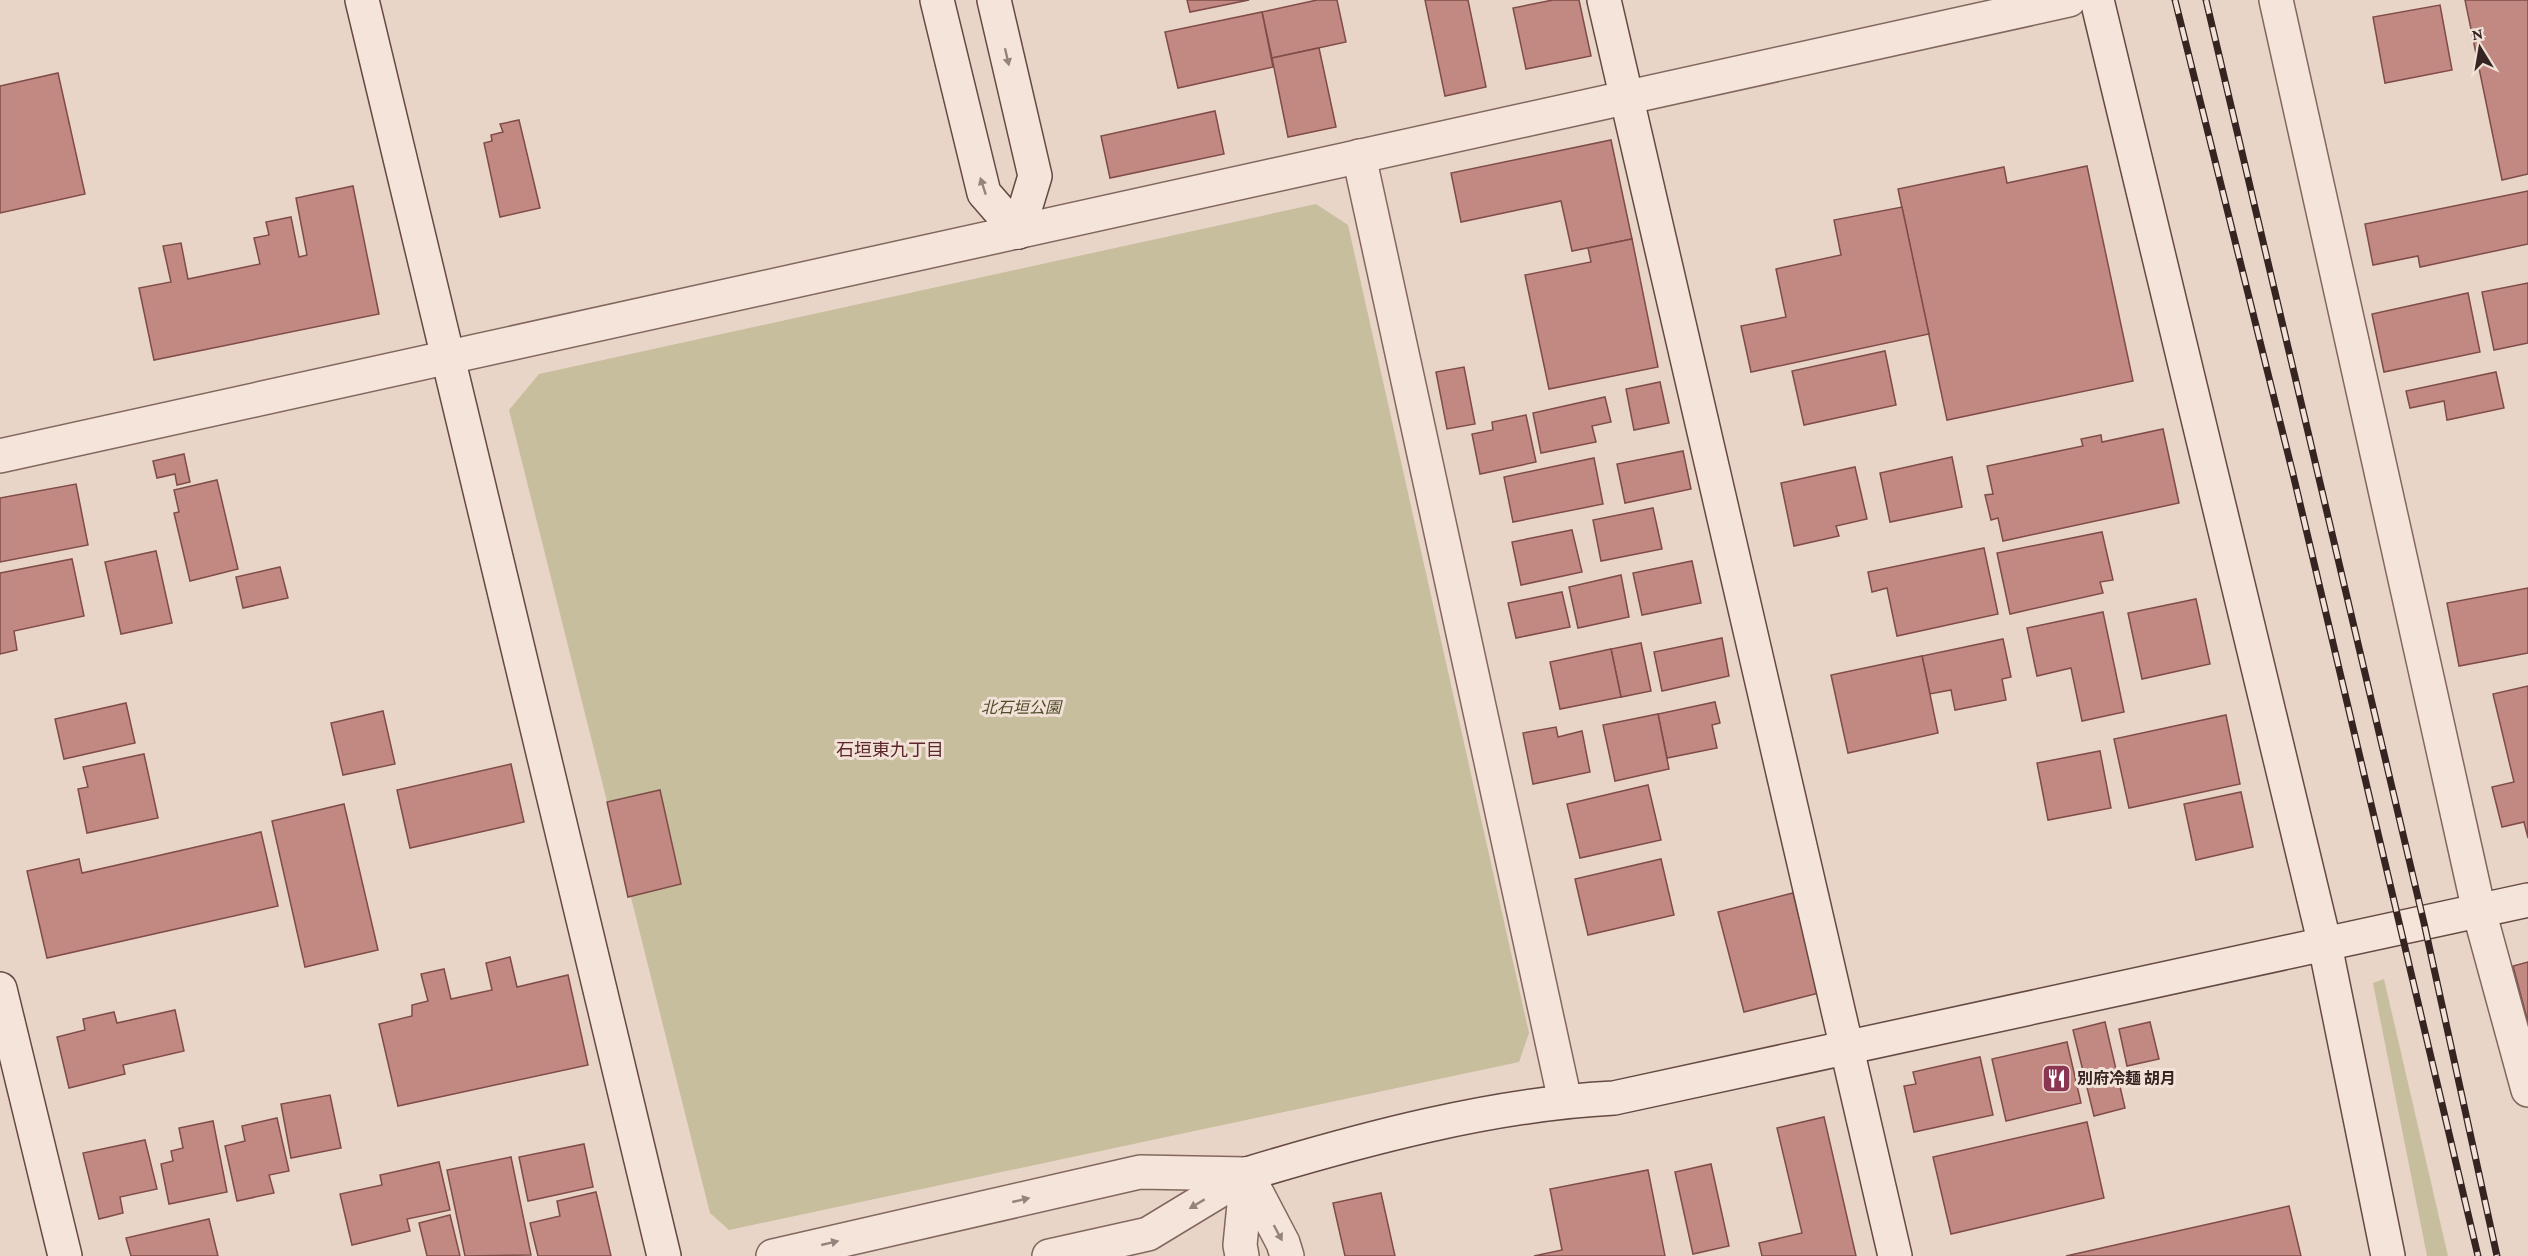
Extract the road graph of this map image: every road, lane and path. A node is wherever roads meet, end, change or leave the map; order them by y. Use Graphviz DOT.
graph roads {
  1 [pos="362,0"];
  2 [pos="937,0"];
  3 [pos="994,0"];
  4 [pos="1604,0"];
  5 [pos="2069,0"];
  6 [pos="2097,0"];
  7 [pos="2276,0"];
  8 [pos="1626,97"];
  9 [pos="1359,156"];
  10 [pos="1018,232"];
  11 [pos="448,358"];
  12 [pos="0,456"];
  13 [pos="2528,900"];
  14 [pos="2479,911"];
  15 [pos="2325,945"];
  16 [pos="0,989"];
  17 [pos="1847,1049"];
  18 [pos="2528,1090"];
  19 [pos="1565,1101"];
  20 [pos="1247,1174"];
  21 [pos="65,1256"];
  22 [pos="664,1256"];
  23 [pos="773,1256"];
  24 [pos="1049,1256"];
  25 [pos="1242,1256"];
  26 [pos="1287,1256"];
  27 [pos="1895,1256"];
  28 [pos="2388,1256"];
  1 -- 11 [label="street"];
  10 -- 2 [label="street, one-way"];
  3 -- 10 [label="street, one-way"];
  4 -- 8 [label="street"];
  5 -- 8 [label="street"];
  6 -- 15 [label="street"];
  7 -- 14 [label="street"];
  8 -- 9 [label="street"];
  8 -- 17 [label="street"];
  9 -- 10 [label="street"];
  9 -- 19 [label="street"];
  10 -- 11 [label="street"];
  11 -- 12 [label="street"];
  11 -- 22 [label="street"];
  13 -- 14 [label="street"];
  14 -- 15 [label="street"];
  14 -- 18 [label="street"];
  15 -- 17 [label="street"];
  15 -- 28 [label="street"];
  16 -- 21 [label="street"];
  17 -- 19 [label="street"];
  17 -- 27 [label="street"];
  19 -- 20 [label="street"];
  23 -- 20 [label="street, one-way"];
  20 -- 24 [label="street, one-way"];
  20 -- 25 [label="street"];
  20 -- 26 [label="street, one-way"];
}
